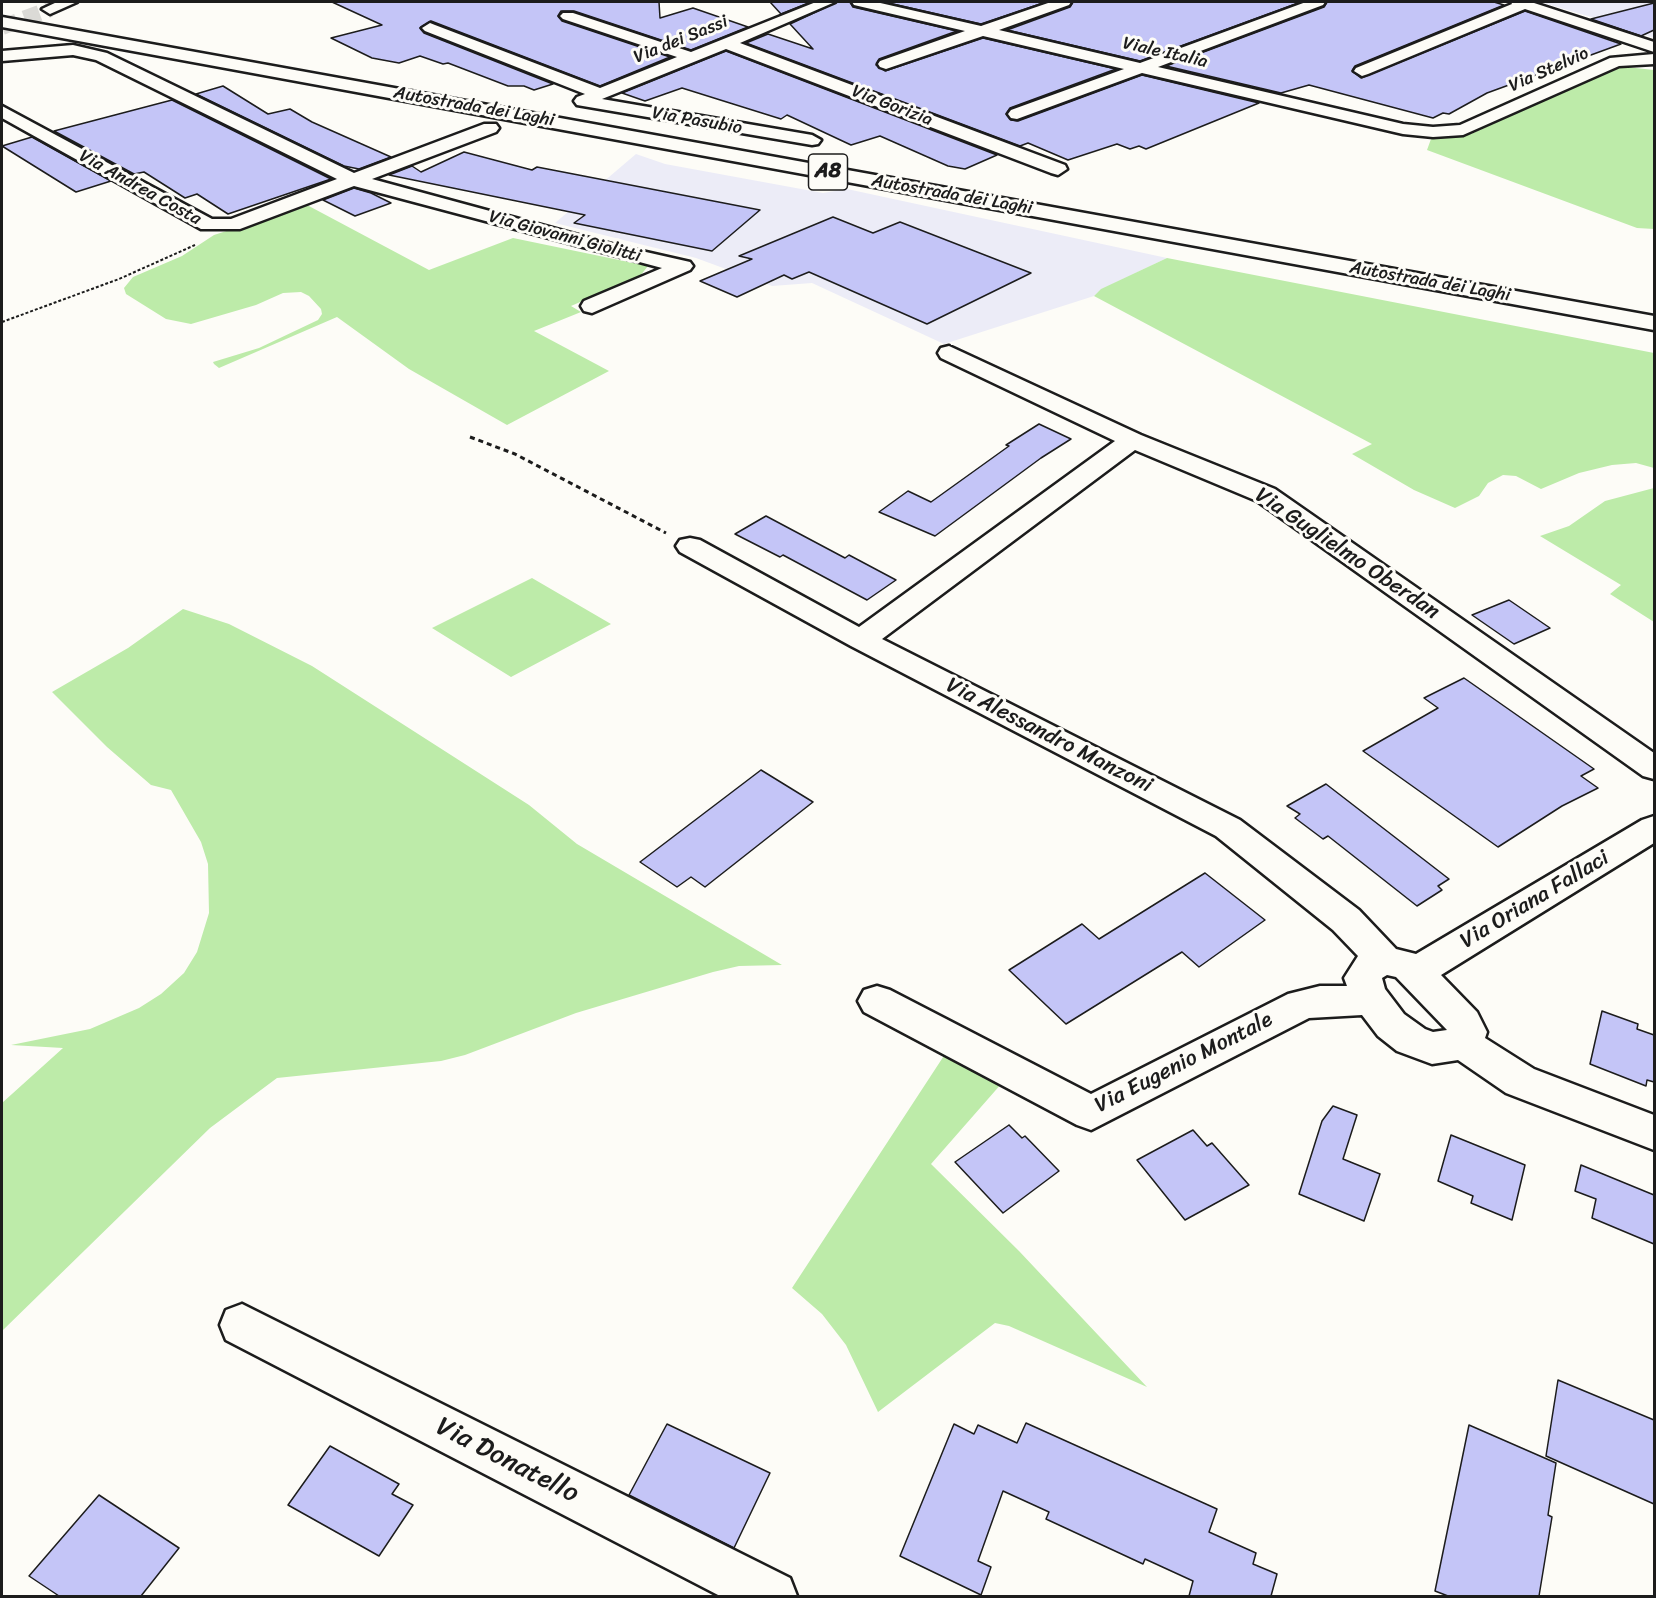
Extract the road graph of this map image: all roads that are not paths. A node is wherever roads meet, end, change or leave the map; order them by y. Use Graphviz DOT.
graph roads {
  1 [pos="828,2"];
  2 [pos="859,2"];
  3 [pos="1064,2"];
  4 [pos="1318,2"];
  5 [pos="1522,3"];
  6 [pos="2,10"];
  7 [pos="568,16"];
  8 [pos="2,22"];
  9 [pos="430,28"];
  10 [pos="984,30"];
  11 [pos="726,43"];
  12 [pos="1654,47"];
  13 [pos="2,56"];
  14 [pos="692,57"];
  15 [pos="1654,59"];
  16 [pos="886,64"];
  17 [pos="1139,67"];
  18 [pos="1362,71"];
  19 [pos="600,94"];
  20 [pos="583,101"];
  21 [pos="2,111"];
  22 [pos="1017,114"];
  23 [pos="490,128"];
  24 [pos="1463,130"];
  25 [pos="812,140"];
  26 [pos="1058,169"];
  27 [pos="353,180"];
  28 [pos="1654,305"];
  29 [pos="592,306"];
  30 [pos="1654,323"];
  31 [pos="949,353"];
  32 [pos="1132,440"];
  33 [pos="690,546"];
  34 [pos="861,640"];
  35 [pos="1654,768"];
  36 [pos="1654,828"];
  37 [pos="1399,967"];
  38 [pos="1371,1000"];
  39 [pos="877,1001"];
  40 [pos="1461,1042"];
  41 [pos="1654,1133"];
  42 [pos="242,1325"];
  43 [pos="772,1596"];
  1 -- 11 [label="main road, Via dei Sassi"];
  2 -- 10 [label="main road, Viale Italia"];
  3 -- 10 [label="main road"];
  4 -- 17 [label="main road"];
  5 -- 12 [label="main road"];
  5 -- 18 [label="main road"];
  6 -- 28 [label="main road, Autostrada dei Laghi / A8"];
  7 -- 14 [label="main road"];
  8 -- 30 [label="main road, Autostrada dei Laghi / A8"];
  9 -- 19 [label="main road"];
  10 -- 16 [label="main road"];
  10 -- 17 [label="main road, Viale Italia"];
  11 -- 14 [label="main road, Via dei Sassi"];
  11 -- 26 [label="main road, Via Gorizia"];
  13 -- 27 [label="main road, Via Giovanni Giolitti"];
  14 -- 19 [label="main road, Via dei Sassi"];
  15 -- 24 [label="main road, Via Stelvio"];
  17 -- 22 [label="main road"];
  17 -- 24 [label="main road, Viale Italia"];
  19 -- 20 [label="main road, Via dei Sassi"];
  20 -- 25 [label="main road, Via Pasubio"];
  21 -- 27 [label="main road, Via Andrea Costa"];
  23 -- 27 [label="main road"];
  27 -- 29 [label="main road, Via Giovanni Giolitti"];
  31 -- 32 [label="main road, Via Guglielmo Oberdan"];
  32 -- 34 [label="main road"];
  32 -- 35 [label="main road, Via Guglielmo Oberdan"];
  33 -- 34 [label="main road, Via Alessandro Manzoni"];
  34 -- 37 [label="main road, Via Alessandro Manzoni"];
  36 -- 37 [label="main road, Via Oriana Fallaci"];
  37 -- 38 [label="main road, Via Oriana Fallaci"];
  37 -- 40 [label="main road, Via Alessandro Manzoni"];
  38 -- 39 [label="main road, Via Eugenio Montale"];
  38 -- 40 [label="main road"];
  40 -- 41 [label="main road"];
  42 -- 43 [label="main road, Via Donatello"];
}
